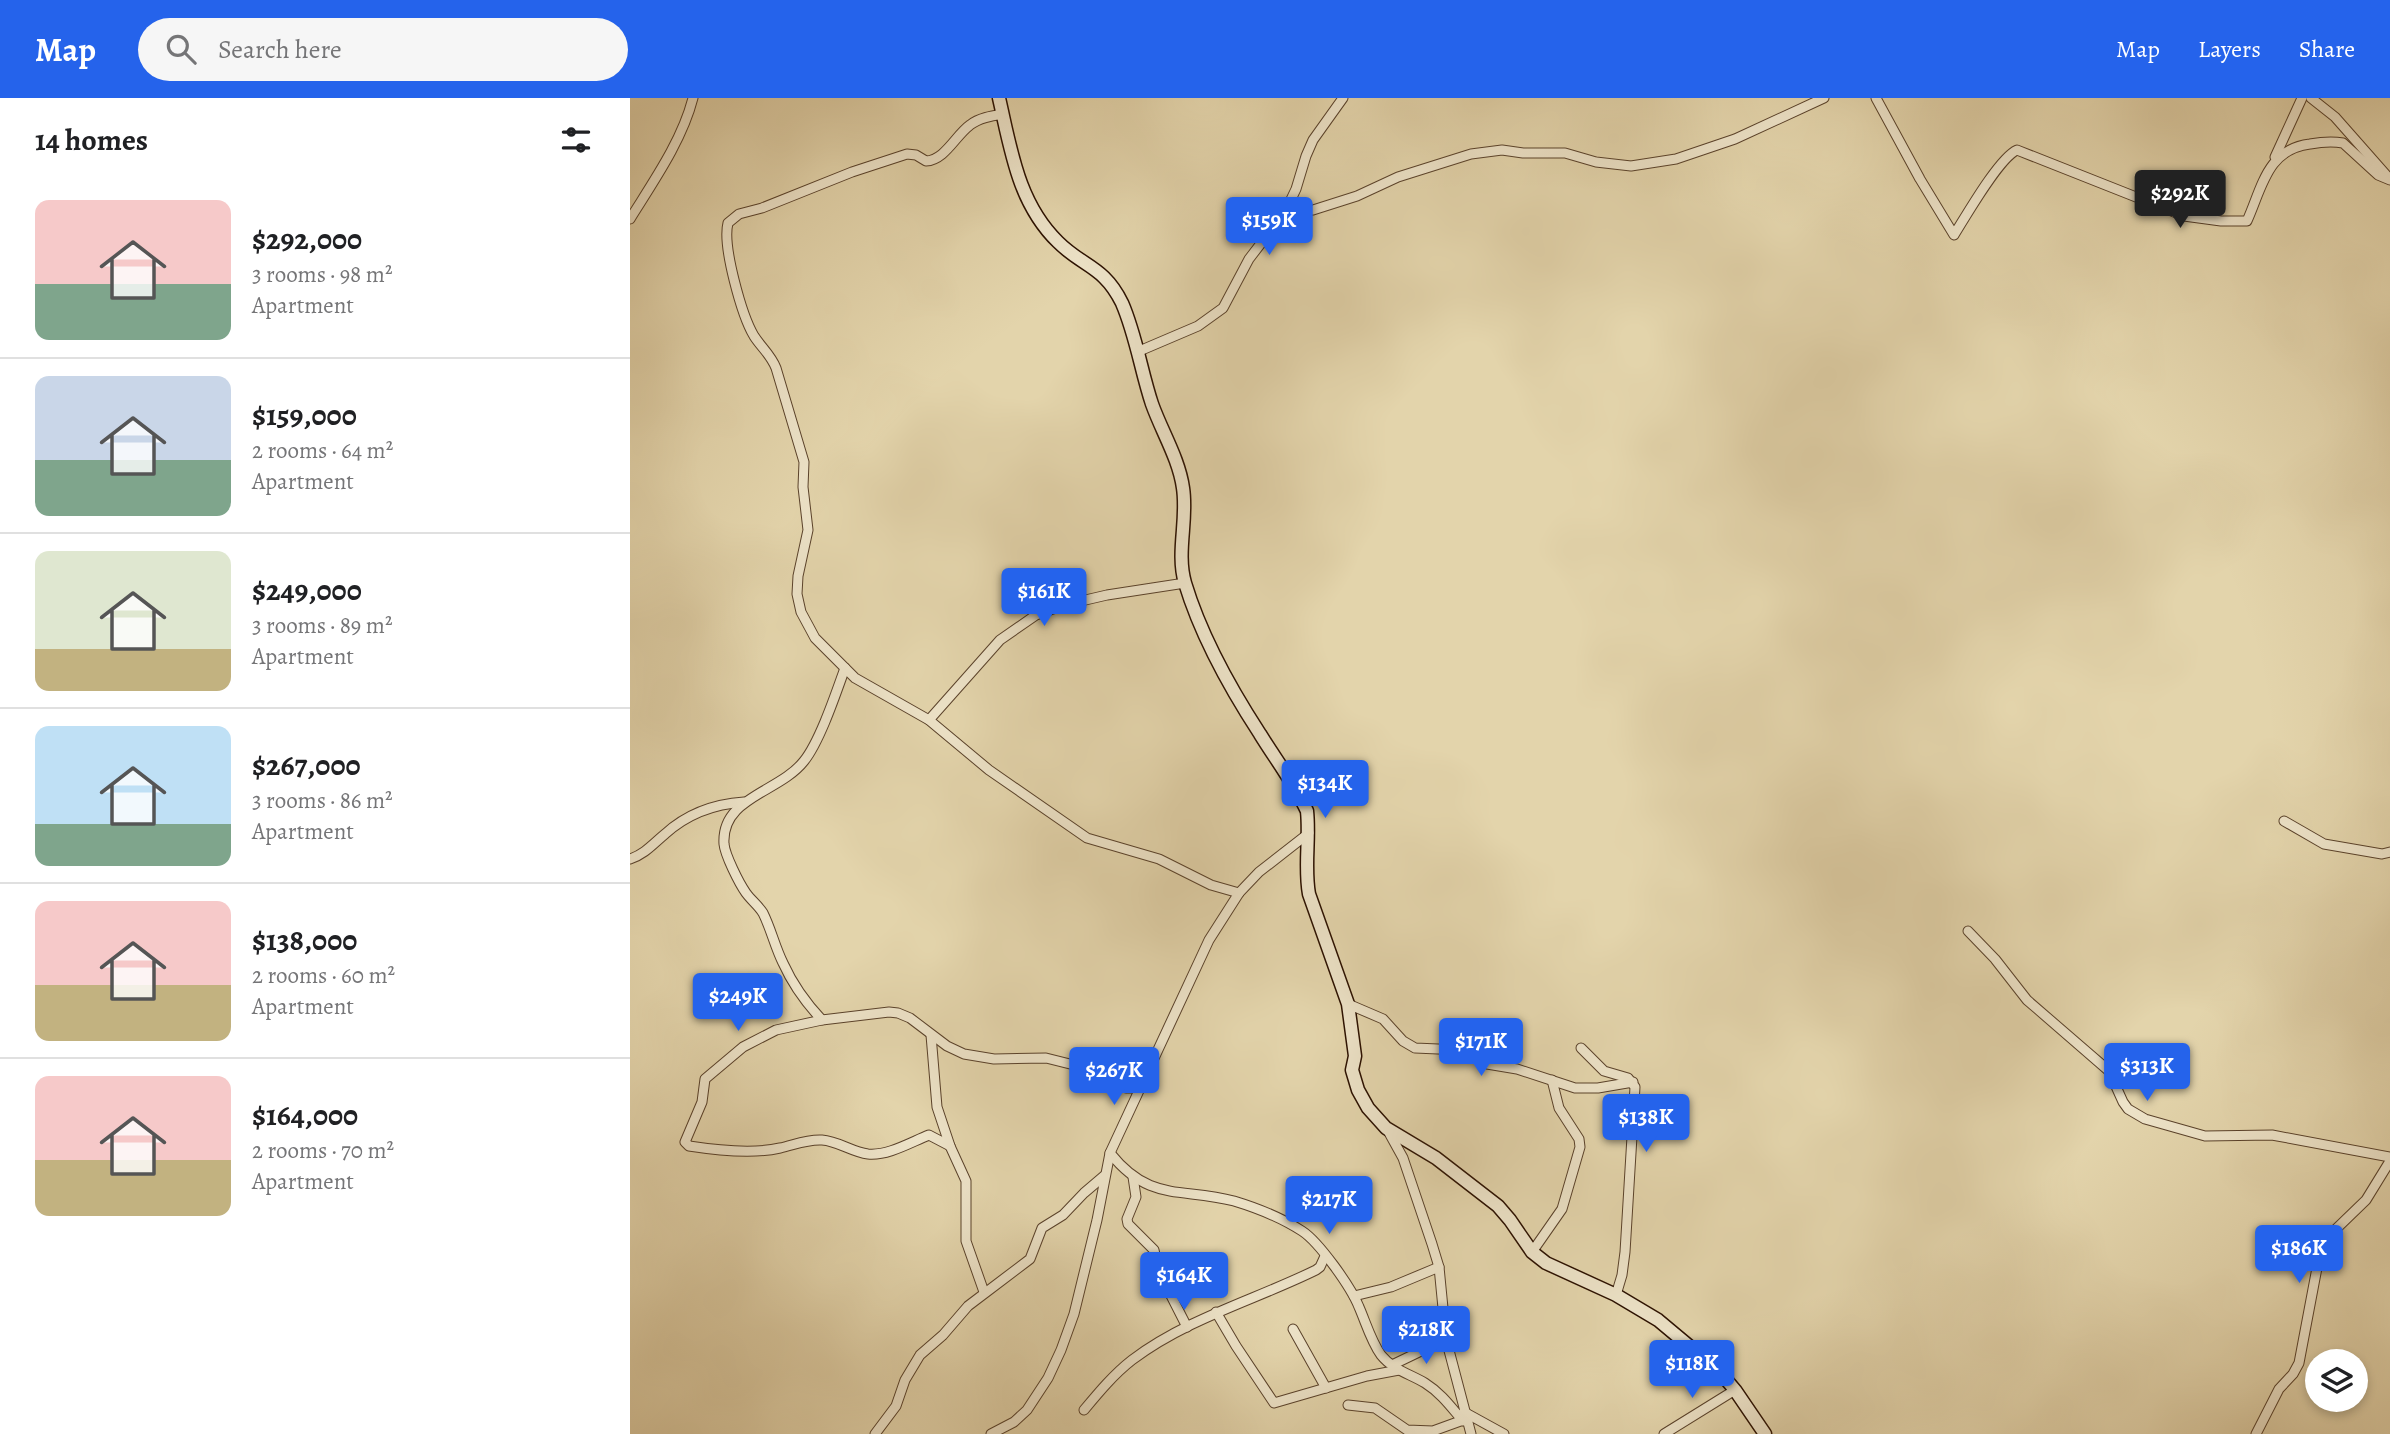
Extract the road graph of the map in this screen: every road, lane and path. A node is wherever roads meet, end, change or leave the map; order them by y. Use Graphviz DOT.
graph roads {
  1 [pos="693,98"];
  2 [pos="999,98"];
  3 [pos="1343,98"];
  4 [pos="1824,98"];
  5 [pos="1876,98"];
  6 [pos="2302,98"];
  7 [pos="2311,98"];
  8 [pos="1003,114"];
  9 [pos="2273,162"];
  10 [pos="2390,179"];
  11 [pos="1285,212"];
  12 [pos="630,219"];
  13 [pos="1136,352"];
  14 [pos="1185,583"];
  15 [pos="845,668"];
  16 [pos="929,720"];
  17 [pos="744,802"];
  18 [pos="2284,821"];
  19 [pos="1309,833"];
  20 [pos="2390,852"];
  21 [pos="630,859"];
  22 [pos="1239,893"];
  23 [pos="1968,931"];
  24 [pos="1348,1004"];
  25 [pos="822,1020"];
  26 [pos="931,1035"];
  27 [pos="1581,1048"];
  28 [pos="1552,1080"];
  29 [pos="1633,1082"];
  30 [pos="1139,1088"];
  31 [pos="1386,1128"];
  32 [pos="950,1146"];
  33 [pos="1110,1153"];
  34 [pos="2390,1159"];
  35 [pos="1104,1176"];
  36 [pos="1133,1177"];
  37 [pos="1532,1252"];
  38 [pos="1325,1256"];
  39 [pos="1439,1268"];
  40 [pos="984,1292"];
  41 [pos="1616,1294"];
  42 [pos="1354,1296"];
  43 [pos="1216,1312"];
  44 [pos="1187,1327"];
  45 [pos="1293,1329"];
  46 [pos="1446,1339"];
  47 [pos="1395,1368"];
  48 [pos="1326,1388"];
  49 [pos="1735,1390"];
  50 [pos="1348,1405"];
  51 [pos="1084,1410"];
  52 [pos="1464,1417"];
  53 [pos="875,1434"];
  54 [pos="992,1434"];
  55 [pos="1471,1434"];
  56 [pos="1504,1434"];
  57 [pos="1664,1434"];
  58 [pos="1765,1434"];
  59 [pos="2256,1434"];
  1 -- 12 [label="street"];
  2 -- 8 [label="street"];
  3 -- 11 [label="street"];
  4 -- 11 [label="street"];
  5 -- 9 [label="street"];
  6 -- 9 [label="street"];
  7 -- 10 [label="street"];
  8 -- 13 [label="street"];
  8 -- 15 [label="street"];
  9 -- 10 [label="street"];
  11 -- 13 [label="street"];
  13 -- 14 [label="street"];
  14 -- 16 [label="street"];
  14 -- 19 [label="street"];
  15 -- 16 [label="street"];
  15 -- 17 [label="street"];
  16 -- 22 [label="street"];
  17 -- 21 [label="street"];
  17 -- 25 [label="street"];
  18 -- 20 [label="street"];
  19 -- 22 [label="street"];
  19 -- 24 [label="street"];
  22 -- 30 [label="street"];
  23 -- 34 [label="street"];
  24 -- 28 [label="street"];
  24 -- 31 [label="street"];
  25 -- 26 [label="street"];
  25 -- 32 [label="street"];
  26 -- 30 [label="street"];
  26 -- 32 [label="street"];
  27 -- 29 [label="street"];
  28 -- 29 [label="street"];
  28 -- 37 [label="street"];
  29 -- 41 [label="street"];
  30 -- 33 [label="street"];
  31 -- 37 [label="street"];
  31 -- 39 [label="street"];
  32 -- 40 [label="street"];
  33 -- 35 [label="street"];
  33 -- 36 [label="street"];
  34 -- 59 [label="street"];
  35 -- 40 [label="street"];
  35 -- 54 [label="street"];
  36 -- 38 [label="street"];
  36 -- 44 [label="street"];
  37 -- 41 [label="street"];
  38 -- 42 [label="street"];
  38 -- 43 [label="street"];
  39 -- 42 [label="street"];
  39 -- 46 [label="street"];
  40 -- 53 [label="street"];
  41 -- 49 [label="street"];
  42 -- 47 [label="street"];
  43 -- 44 [label="street"];
  43 -- 48 [label="street"];
  44 -- 51 [label="street"];
  45 -- 48 [label="street"];
  46 -- 47 [label="street"];
  46 -- 52 [label="street"];
  47 -- 48 [label="street"];
  47 -- 52 [label="street"];
  49 -- 57 [label="street"];
  49 -- 58 [label="street"];
  50 -- 52 [label="street"];
  52 -- 55 [label="street"];
  52 -- 56 [label="street"];
}
